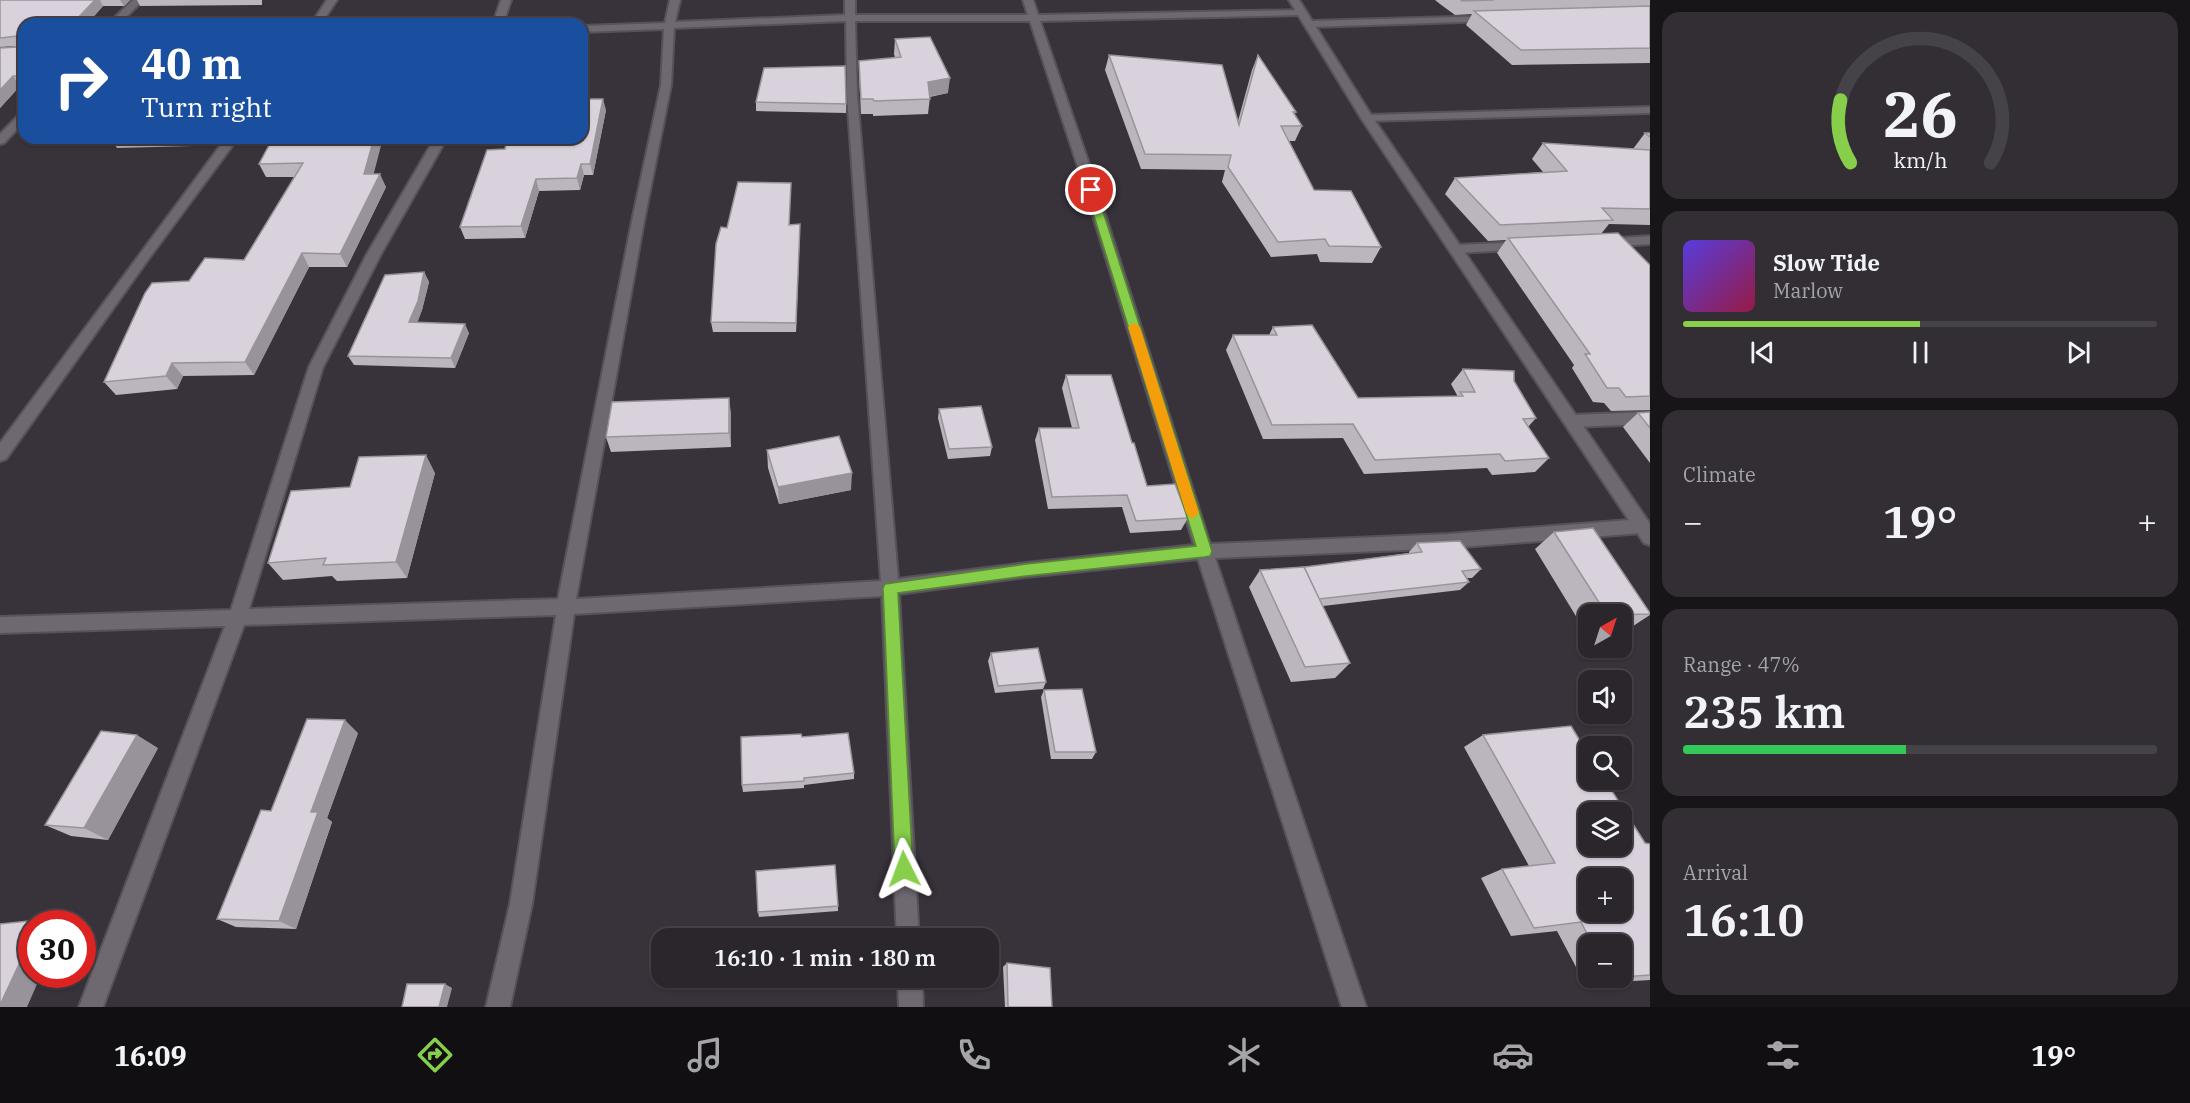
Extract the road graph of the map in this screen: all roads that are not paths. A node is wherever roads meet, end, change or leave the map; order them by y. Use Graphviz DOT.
graph roads {
  1 [pos="138,0"];
  2 [pos="332,0"];
  3 [pos="506,0"];
  4 [pos="675,0"];
  5 [pos="849,0"];
  6 [pos="1028,0"];
  7 [pos="1297,6"];
  8 [pos="119,18"];
  9 [pos="320,18"];
  10 [pos="500,18"];
  11 [pos="848,18"];
  12 [pos="1033,18"];
  13 [pos="1498,19"];
  14 [pos="1310,24"];
  15 [pos="669,26"];
  16 [pos="588,29"];
  17 [pos="1650,110"];
  18 [pos="1367,118"];
  19 [pos="18,122"];
  20 [pos="0,141"];
  21 [pos="228,144"];
  22 [pos="438,144"];
  23 [pos="1650,240"];
  24 [pos="1593,243"];
  25 [pos="1536,246"];
  26 [pos="1456,249"];
  27 [pos="1650,417"];
  28 [pos="1571,421"];
  29 [pos="0,455"];
  30 [pos="1646,532"];
  31 [pos="1204,551"];
  32 [pos="890,588"];
  33 [pos="566,607"];
  34 [pos="238,616"];
  35 [pos="0,625"];
  36 [pos="907,928"];
  37 [pos="910,988"];
  38 [pos="91,1007"];
  39 [pos="498,1007"];
  40 [pos="911,1007"];
  41 [pos="1354,1007"];
  1 -- 8 [label="street"];
  2 -- 9 [label="street"];
  3 -- 10 [label="street"];
  4 -- 15 [label="street"];
  5 -- 11 [label="street"];
  6 -- 12 [label="street"];
  7 -- 12 [label="street"];
  7 -- 14 [label="street"];
  11 -- 12 [label="street"];
  11 -- 15 [label="street"];
  11 -- 32 [label="street"];
  12 -- 31 [label="street"];
  13 -- 14 [label="street"];
  14 -- 18 [label="street"];
  15 -- 16 [label="street"];
  15 -- 33 [label="street"];
  17 -- 18 [label="street"];
  18 -- 26 [label="street"];
  19 -- 20 [label="street"];
  21 -- 29 [label="street"];
  22 -- 34 [label="street"];
  23 -- 24 [label="street"];
  25 -- 26 [label="street"];
  26 -- 28 [label="street"];
  27 -- 28 [label="street"];
  28 -- 30 [label="street"];
  30 -- 31 [label="street"];
  31 -- 32 [label="street"];
  31 -- 41 [label="street"];
  32 -- 33 [label="street"];
  32 -- 36 [label="street"];
  33 -- 34 [label="street"];
  33 -- 39 [label="street"];
  34 -- 35 [label="street"];
  34 -- 38 [label="street"];
  37 -- 40 [label="street"];
}
